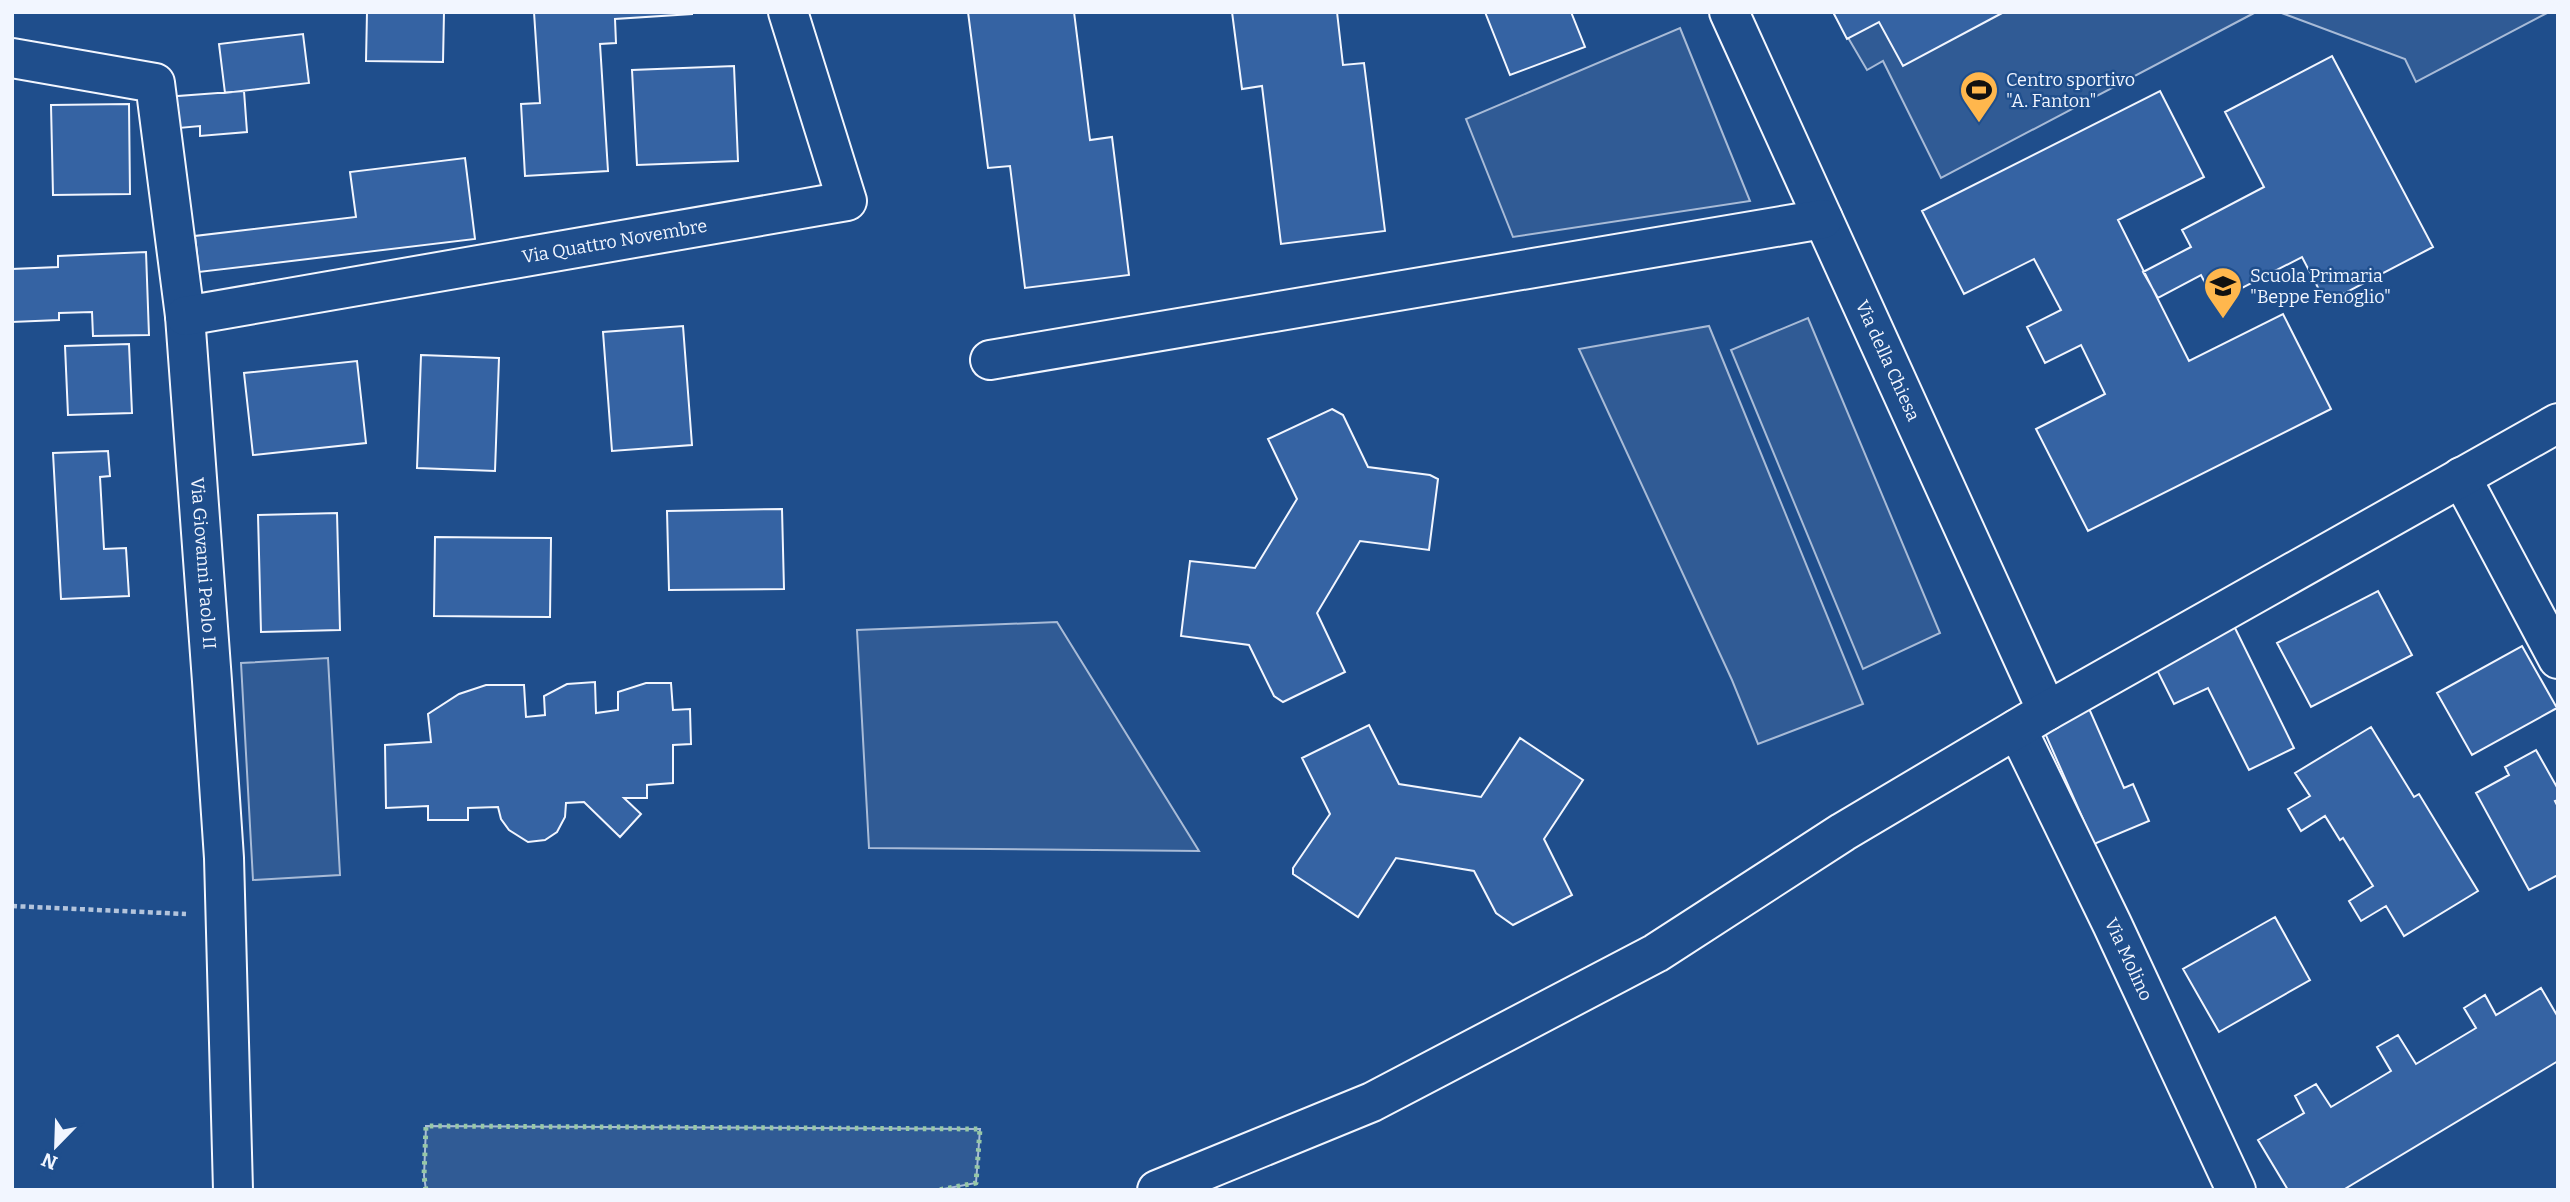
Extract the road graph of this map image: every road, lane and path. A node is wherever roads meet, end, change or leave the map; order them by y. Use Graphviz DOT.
graph roads {
  1 [pos="788,12"];
  2 [pos="1729,12"];
  3 [pos="12,58"];
  4 [pos="1823,219"];
  5 [pos="185,316"];
  6 [pos="990,360"];
  7 [pos="2558,423"];
  8 [pos="2460,477"];
  9 [pos="2558,659"];
  10 [pos="2032,720"];
  11 [pos="12,906"];
  12 [pos="226,916"];
  13 [pos="233,1190"];
  14 [pos="1157,1190"];
  15 [pos="2236,1190"];
  1 -- 5 [label="street, Via Quattro Novembre"];
  2 -- 4 [label="street, Via della Chiesa"];
  3 -- 5 [label="street, Via Giovanni Paolo II"];
  4 -- 6 [label="street"];
  4 -- 10 [label="street, Via della Chiesa"];
  5 -- 12 [label="street, Via Giovanni Paolo II"];
  7 -- 8 [label="street"];
  8 -- 9 [label="street"];
  8 -- 10 [label="street"];
  10 -- 14 [label="street"];
  10 -- 15 [label="street, Via Molino"];
  11 -- 12 [label="path"];
  12 -- 13 [label="street, Via Giovanni Paolo II"];
}
